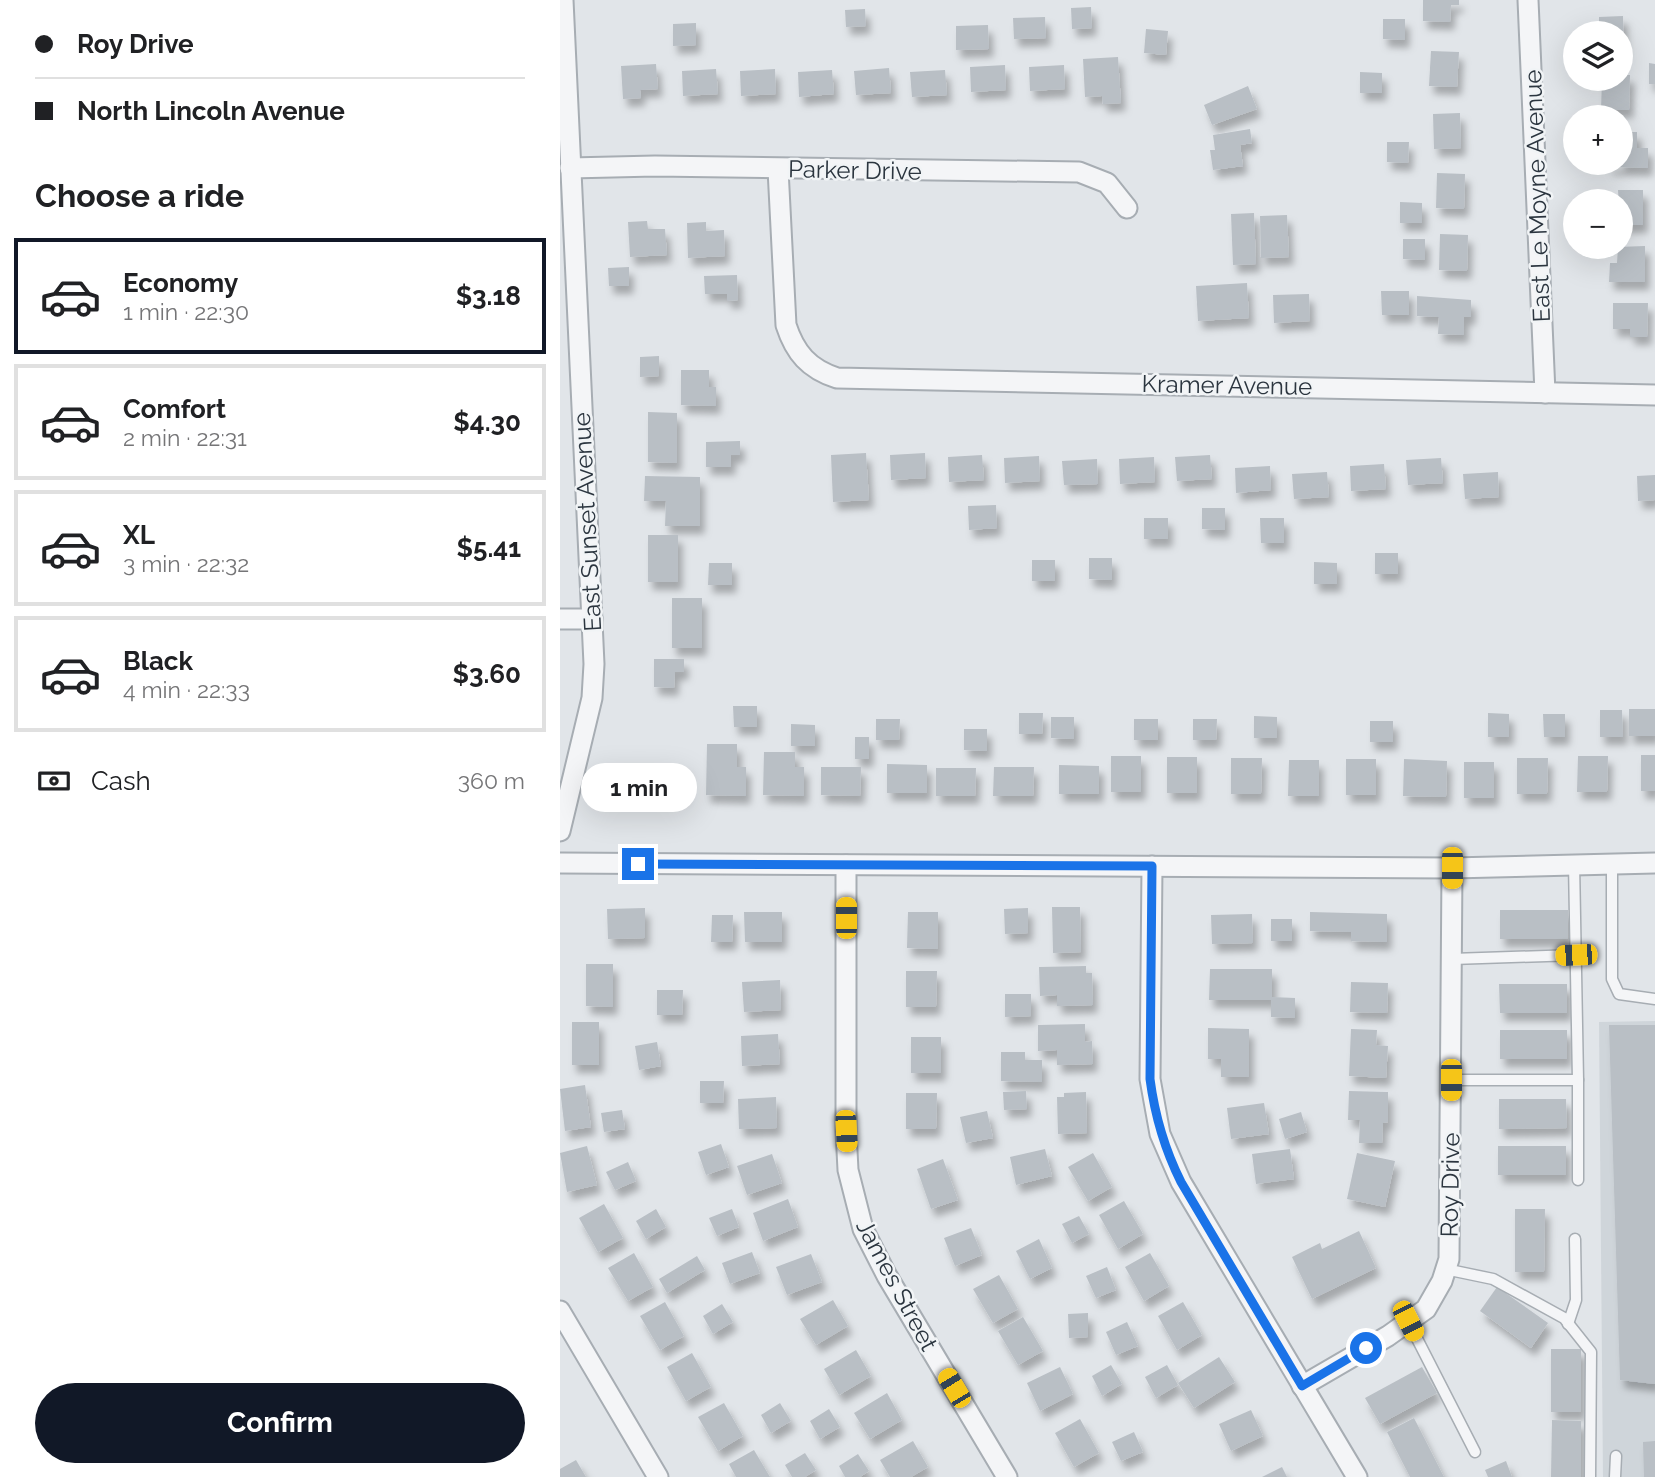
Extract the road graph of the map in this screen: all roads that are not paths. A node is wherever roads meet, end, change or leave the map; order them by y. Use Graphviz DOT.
graph roads {
  1 [pos="563,0"];
  2 [pos="1528,0"];
  3 [pos="570,168"];
  4 [pos="778,169"];
  5 [pos="1127,208"];
  6 [pos="568,315"];
  7 [pos="1545,393"];
  8 [pos="1655,395"];
  9 [pos="560,619"];
  10 [pos="592,619"];
  11 [pos="560,831"];
  12 [pos="560,863"];
  13 [pos="1574,863"];
  14 [pos="1612,863"];
  15 [pos="1655,863"];
  16 [pos="846,865"];
  17 [pos="1152,866"];
  18 [pos="1452,868"];
  19 [pos="1576,955"];
  20 [pos="1452,959"];
  21 [pos="1655,999"];
  22 [pos="1451,1080"];
  23 [pos="1578,1080"];
  24 [pos="1578,1180"];
  25 [pos="1575,1239"];
  26 [pos="1445,1269"];
  27 [pos="560,1311"];
  28 [pos="1408,1321"];
  29 [pos="1568,1324"];
  30 [pos="1302,1386"];
  31 [pos="1475,1452"];
  32 [pos="1616,1456"];
  33 [pos="658,1477"];
  34 [pos="1007,1477"];
  35 [pos="1357,1477"];
  36 [pos="1590,1477"];
  37 [pos="1615,1477"];
  1 -- 3 [label="street, East Sunset Avenue"];
  2 -- 7 [label="street, East Le Moyne Avenue"];
  3 -- 4 [label="street, Parker Drive"];
  3 -- 6 [label="street, East Sunset Avenue"];
  4 -- 5 [label="street, Parker Drive"];
  4 -- 7 [label="street, Kramer Avenue"];
  6 -- 10 [label="street, East Sunset Avenue"];
  7 -- 8 [label="street, Kramer Avenue"];
  9 -- 10 [label="street"];
  10 -- 11 [label="street, East Sunset Avenue"];
  12 -- 16 [label="street"];
  13 -- 14 [label="street"];
  13 -- 18 [label="street"];
  13 -- 19 [label="lane"];
  14 -- 15 [label="street"];
  14 -- 21 [label="lane"];
  16 -- 17 [label="street"];
  16 -- 34 [label="street, James Street"];
  17 -- 18 [label="street"];
  17 -- 30 [label="street"];
  18 -- 20 [label="street, Roy Drive"];
  19 -- 20 [label="lane"];
  19 -- 23 [label="lane"];
  20 -- 22 [label="street, Roy Drive"];
  22 -- 23 [label="lane"];
  22 -- 26 [label="street, Roy Drive"];
  23 -- 24 [label="lane"];
  25 -- 29 [label="lane"];
  26 -- 28 [label="street, Roy Drive"];
  26 -- 29 [label="lane"];
  27 -- 33 [label="street"];
  28 -- 30 [label="street, Roy Drive"];
  28 -- 31 [label="lane"];
  29 -- 36 [label="lane"];
  30 -- 35 [label="street"];
  32 -- 37 [label="lane"];
}
